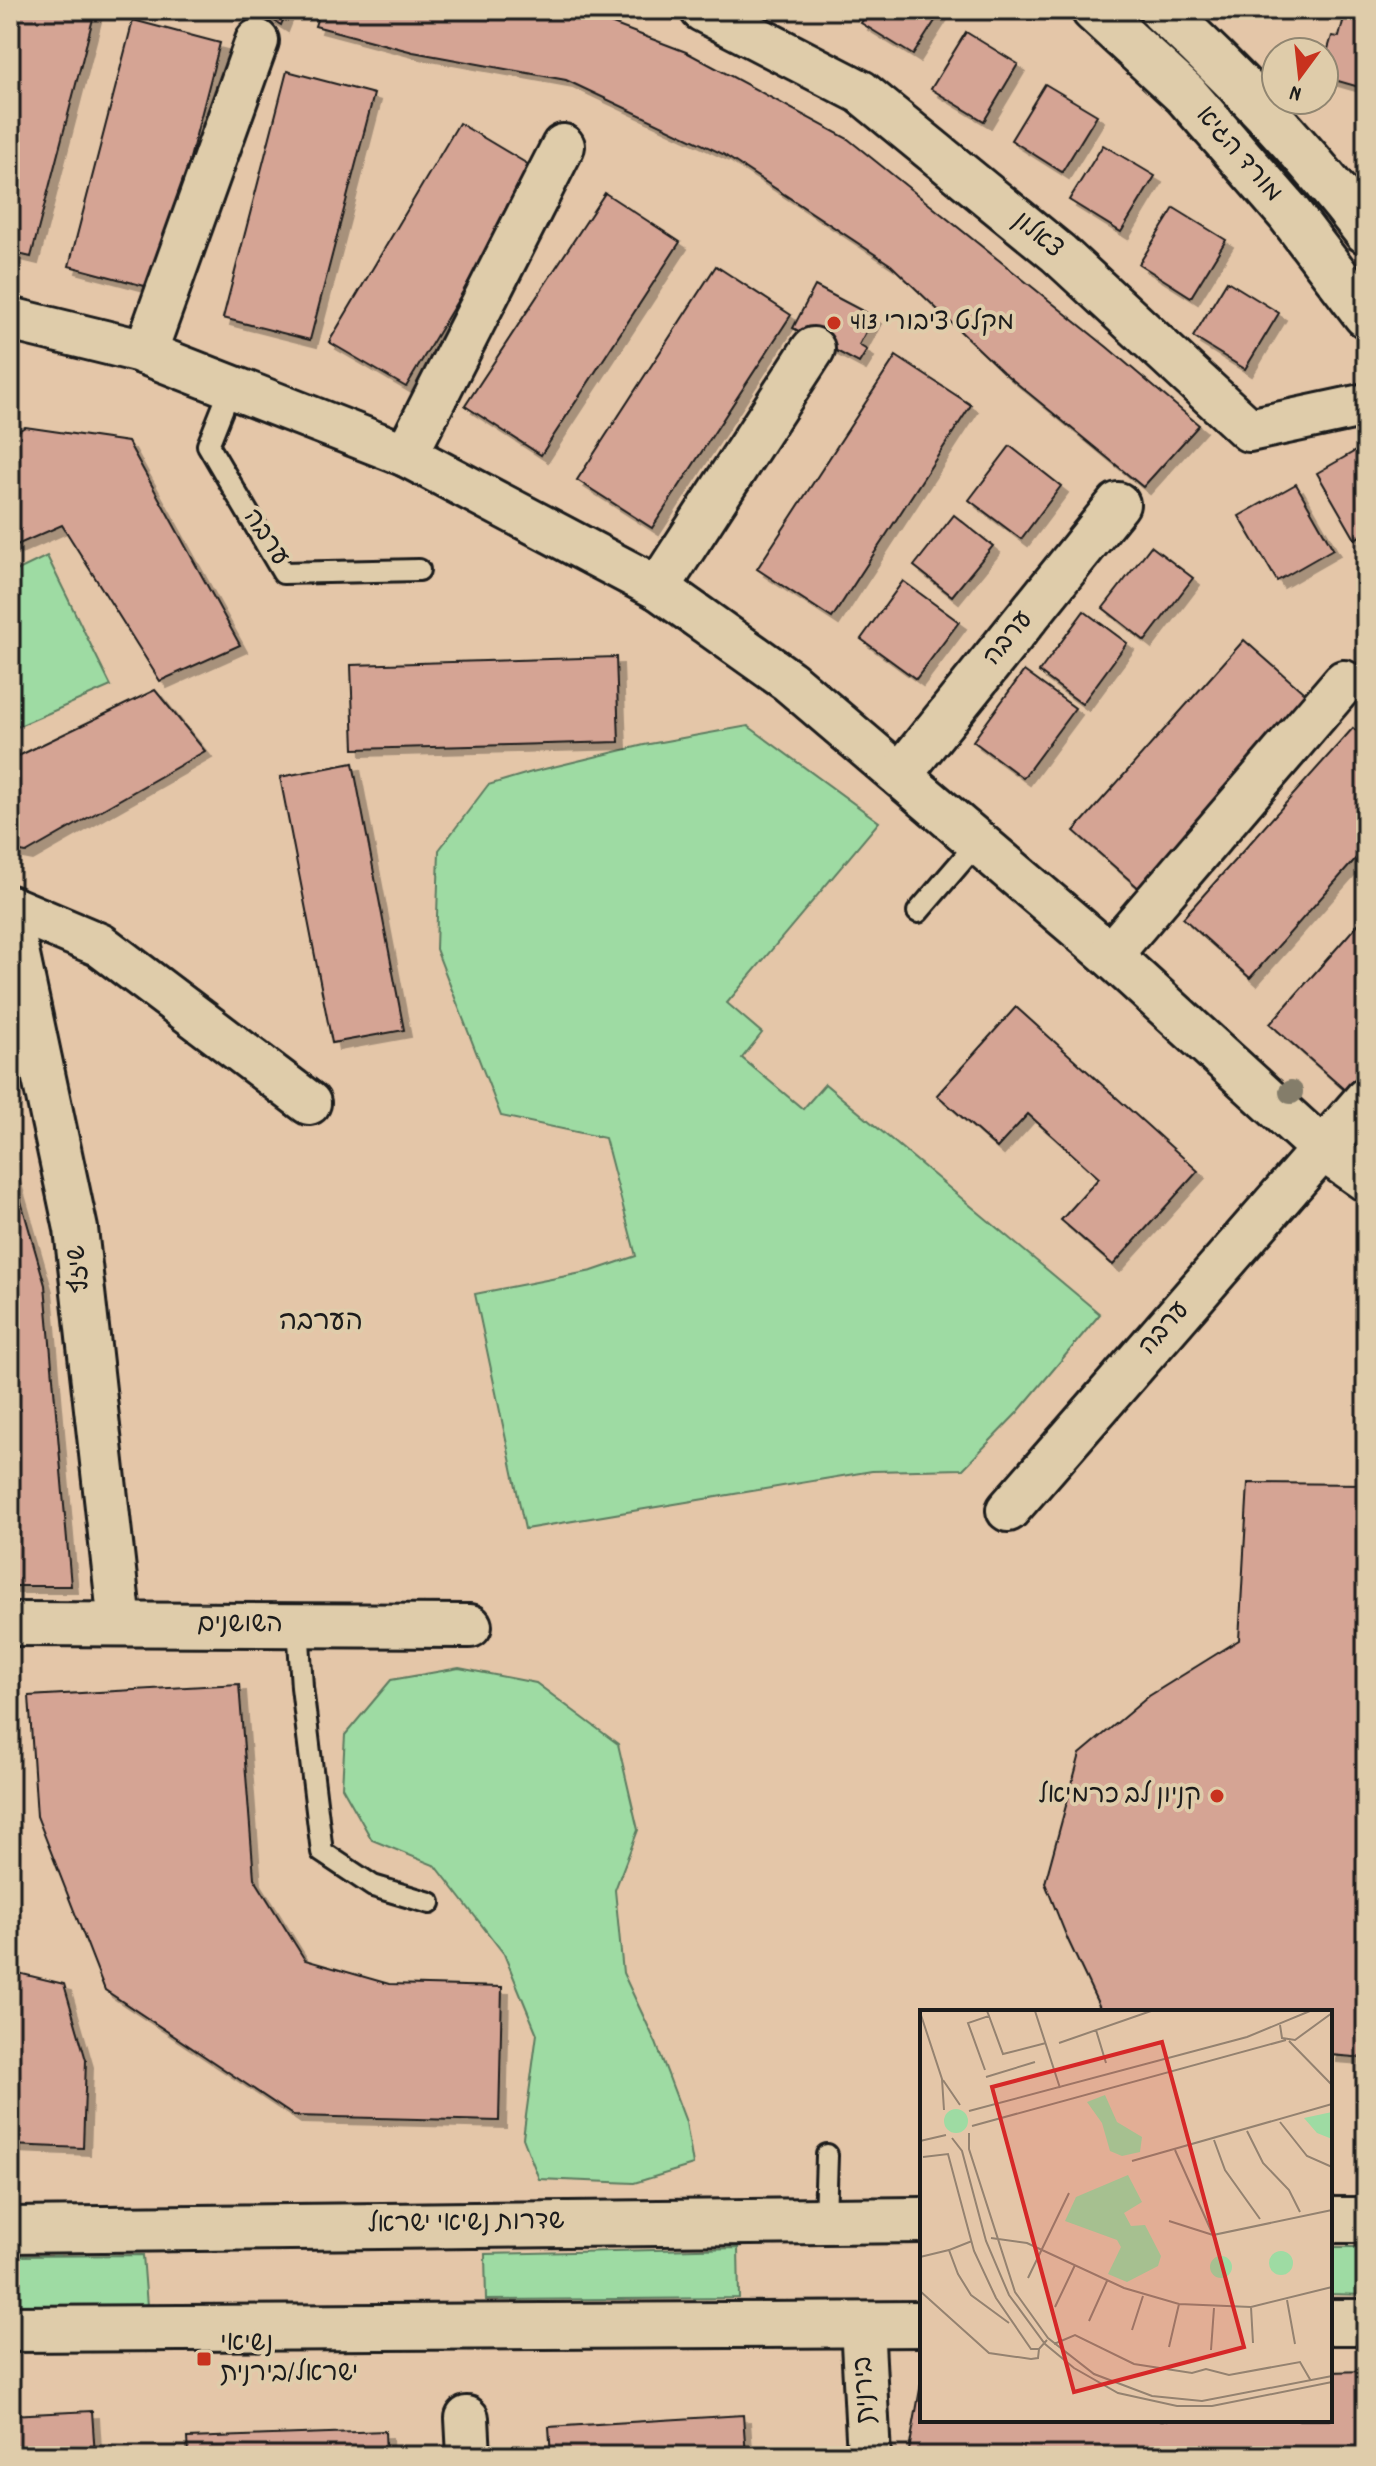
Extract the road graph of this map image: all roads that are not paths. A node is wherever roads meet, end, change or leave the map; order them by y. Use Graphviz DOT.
graph roads {
  1 [pos="702,10"];
  2 [pos="1094,10"];
  3 [pos="1162,10"];
  4 [pos="257,41"];
  5 [pos="563,146"];
  6 [pos="1366,231"];
  7 [pos="1366,315"];
  8 [pos="10,319"];
  9 [pos="813,349"];
  10 [pos="145,353"];
  11 [pos="232,385"];
  12 [pos="1366,405"];
  13 [pos="406,455"];
  14 [pos="1118,504"];
  15 [pos="419,570"];
  16 [pos="658,588"];
  17 [pos="1344,682"];
  18 [pos="900,775"];
  19 [pos="979,841"];
  20 [pos="10,907"];
  21 [pos="918,912"];
  22 [pos="10,918"];
  23 [pos="1110,955"];
  24 [pos="1366,1099"];
  25 [pos="309,1103"];
  26 [pos="1322,1149"];
  27 [pos="1366,1180"];
  28 [pos="1008,1510"];
  29 [pos="10,1624"];
  30 [pos="120,1624"];
  31 [pos="298,1625"];
  32 [pos="470,1626"];
  33 [pos="430,1903"];
  34 [pos="827,2155"];
  35 [pos="825,2220"];
  36 [pos="920,2220"];
  37 [pos="1332,2220"];
  38 [pos="1366,2220"];
  39 [pos="10,2230"];
  40 [pos="1332,2322"];
  41 [pos="1366,2322"];
  42 [pos="862,2324"];
  43 [pos="920,2324"];
  44 [pos="10,2329"];
  45 [pos="869,2456"];
  1 -- 12 [label="street, צאלון"];
  2 -- 7 [label="main road, מורד הגיא"];
  3 -- 6 [label="main road, מורד הגיא"];
  4 -- 10 [label="street"];
  5 -- 13 [label="street"];
  8 -- 10 [label="street"];
  9 -- 16 [label="street"];
  10 -- 11 [label="street"];
  11 -- 13 [label="street"];
  11 -- 15 [label="lane, ערבה"];
  13 -- 16 [label="street"];
  14 -- 18 [label="street, ערבה"];
  16 -- 18 [label="street"];
  17 -- 23 [label="street"];
  18 -- 19 [label="street"];
  19 -- 21 [label="lane"];
  19 -- 23 [label="street"];
  20 -- 25 [label="street"];
  22 -- 30 [label="street, שיזף"];
  23 -- 26 [label="street"];
  24 -- 26 [label="street, ערבה"];
  26 -- 27 [label="street"];
  26 -- 28 [label="street, ערבה"];
  29 -- 30 [label="street, השושנים"];
  30 -- 31 [label="street, השושנים"];
  31 -- 32 [label="street, השושנים"];
  31 -- 33 [label="lane"];
  34 -- 35 [label="lane"];
  35 -- 36 [label="main road, שדרות נשיאי ישראל"];
  35 -- 39 [label="main road, שדרות נשיאי ישראל"];
  37 -- 38 [label="main road"];
  40 -- 41 [label="main road"];
  42 -- 43 [label="main road"];
  42 -- 44 [label="main road"];
  42 -- 45 [label="street, בירנית"];
}
